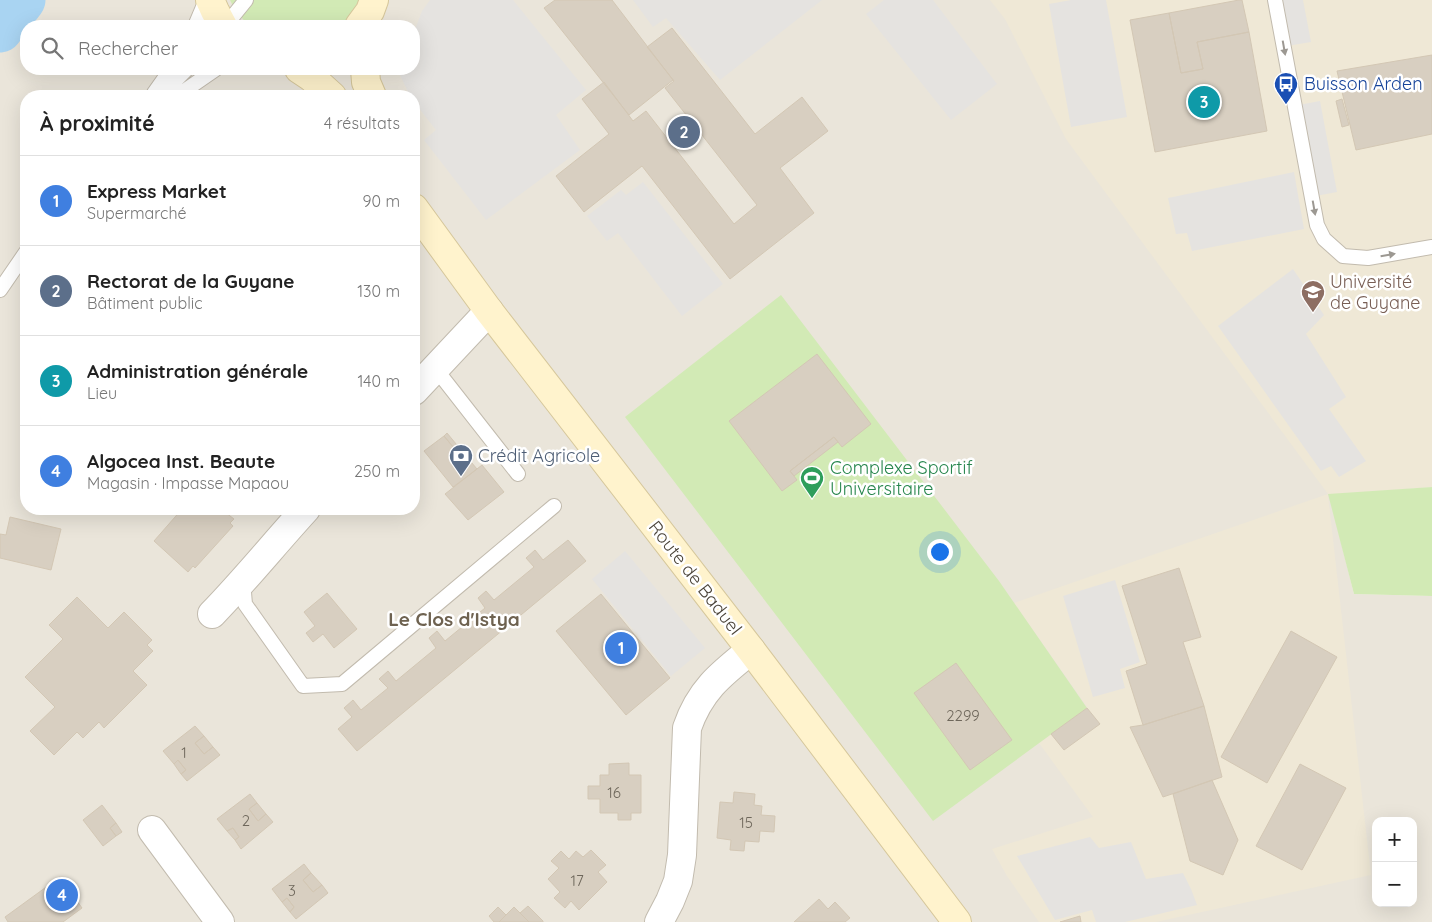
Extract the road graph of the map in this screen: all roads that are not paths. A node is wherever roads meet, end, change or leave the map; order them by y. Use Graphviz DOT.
graph roads {
  1 [pos="206,0"];
  2 [pos="210,0"];
  3 [pos="246,0"];
  4 [pos="1275,0"];
  5 [pos="198,20"];
  6 [pos="220,20"];
  7 [pos="229,20"];
  8 [pos="167,75"];
  9 [pos="180,75"];
  10 [pos="207,75"];
  11 [pos="308,75"];
  12 [pos="365,75"];
  13 [pos="156,90"];
  14 [pos="166,90"];
  15 [pos="186,90"];
  16 [pos="325,90"];
  17 [pos="369,90"];
  18 [pos="420,207"];
  19 [pos="420,216"];
  20 [pos="434,234"];
  21 [pos="1432,247"];
  22 [pos="20,261"];
  23 [pos="0,290"];
  24 [pos="489,311"];
  25 [pos="435,368"];
  26 [pos="420,384"];
  27 [pos="518,474"];
  28 [pos="554,506"];
  29 [pos="301,515"];
  30 [pos="244,582"];
  31 [pos="212,614"];
  32 [pos="751,650"];
  33 [pos="152,830"];
  34 [pos="951,920"];
  35 [pos="220,922"];
  36 [pos="659,922"];
  1 -- 5 [label="lane"];
  2 -- 6 [label="main road"];
  3 -- 7 [label="lane"];
  4 -- 21 [label="lane, one-way"];
  8 -- 13 [label="lane"];
  9 -- 14 [label="lane"];
  10 -- 15 [label="lane"];
  11 -- 16 [label="main road"];
  12 -- 17 [label="main road"];
  18 -- 20 [label="main road, Route de Baduel"];
  19 -- 20 [label="main road, Route de Baduel"];
  20 -- 24 [label="main road, Route de Baduel"];
  22 -- 23 [label="lane"];
  24 -- 25 [label="street"];
  24 -- 32 [label="main road, Route de Baduel"];
  25 -- 26 [label="street"];
  25 -- 27 [label="lane"];
  28 -- 30 [label="lane"];
  29 -- 30 [label="street"];
  30 -- 31 [label="street"];
  32 -- 34 [label="main road, Route de Baduel"];
  32 -- 36 [label="street"];
  33 -- 35 [label="street"];
}
